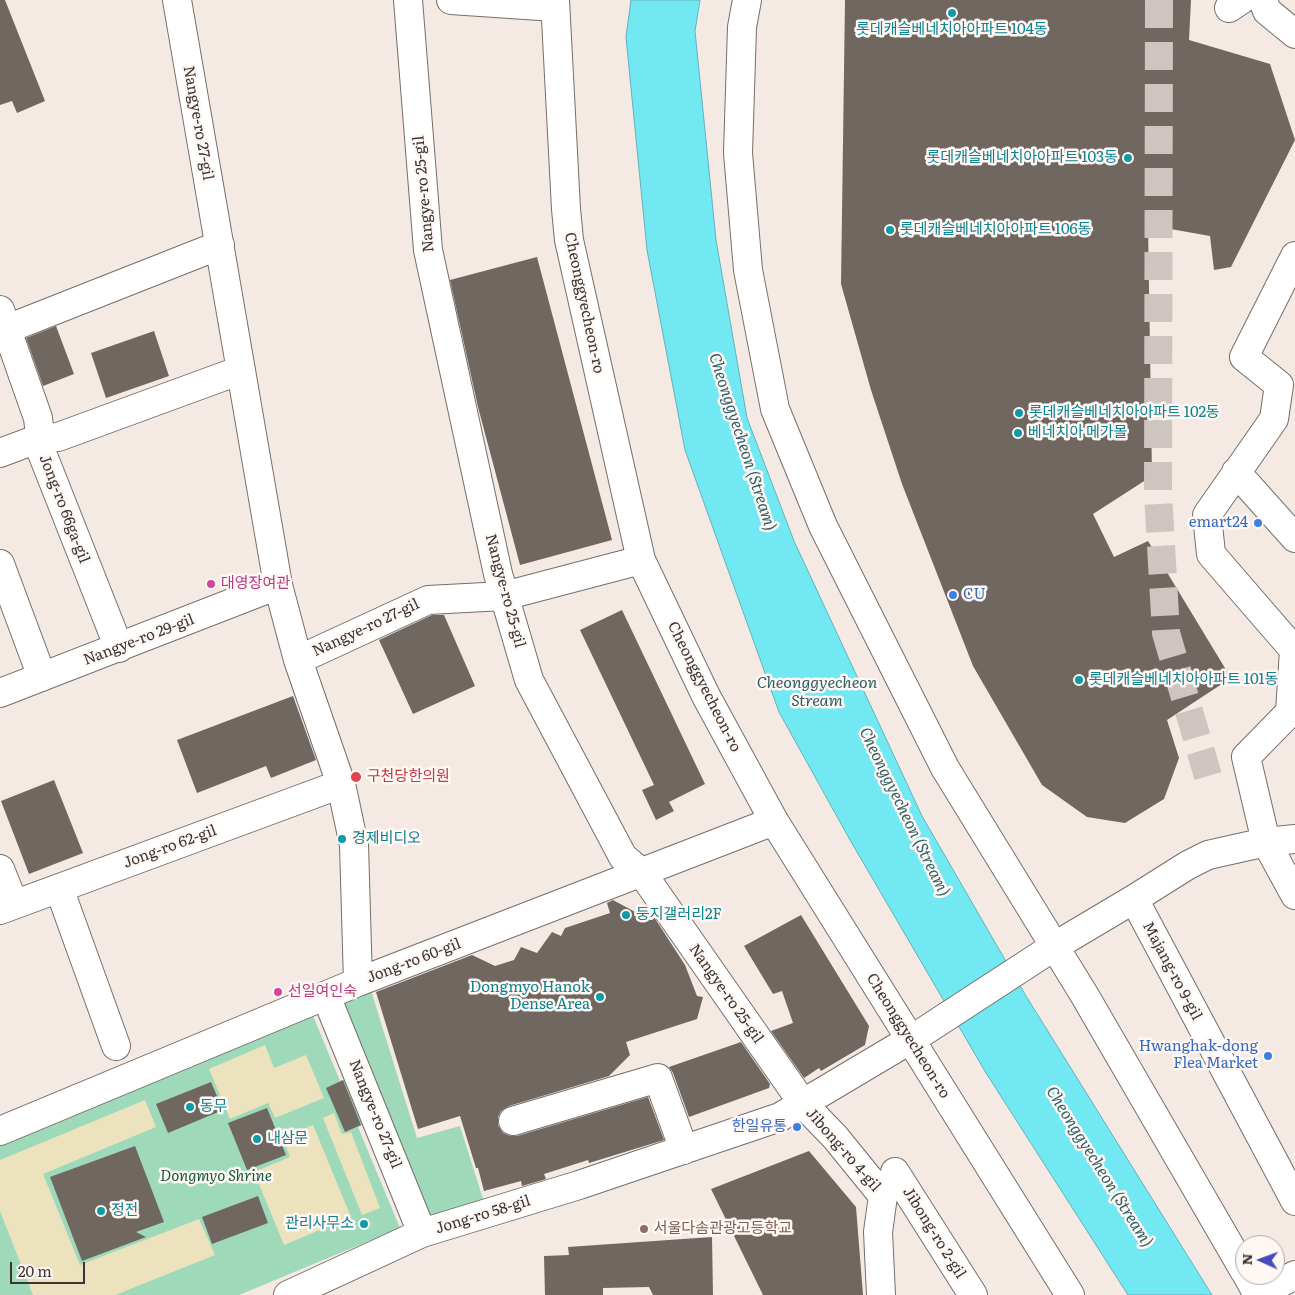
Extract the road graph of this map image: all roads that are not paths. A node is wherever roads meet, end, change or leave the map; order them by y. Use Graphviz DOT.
graph roads {
  1 [pos="177,0"];
  2 [pos="408,0"];
  3 [pos="451,0"];
  4 [pos="747,0"];
  5 [pos="1263,0"];
  6 [pos="555,4"];
  7 [pos="1295,34"];
  8 [pos="220,245"];
  9 [pos="1295,256"];
  10 [pos="3,320"];
  11 [pos="241,370"];
  12 [pos="1287,389"];
  13 [pos="40,438"];
  14 [pos="0,453"];
  15 [pos="1236,472"];
  16 [pos="1295,538"];
  17 [pos="641,560"];
  18 [pos="0,564"];
  19 [pos="278,585"];
  20 [pos="504,596"];
  21 [pos="119,648"];
  22 [pos="298,660"];
  23 [pos="42,677"];
  24 [pos="0,693"];
  25 [pos="340,784"];
  26 [pos="774,821"];
  27 [pos="1295,839"];
  28 [pos="1266,842"];
  29 [pos="0,869"];
  30 [pos="642,873"];
  31 [pos="59,888"];
  32 [pos="1295,896"];
  33 [pos="1134,900"];
  34 [pos="7,907"];
  35 [pos="1047,951"];
  36 [pos="358,982"];
  37 [pos="326,996"];
  38 [pos="910,1040"];
  39 [pos="116,1046"];
  40 [pos="804,1104"];
  41 [pos="513,1121"];
  42 [pos="0,1131"];
  43 [pos="684,1150"];
  44 [pos="895,1172"];
  45 [pos="883,1196"];
  46 [pos="1295,1201"];
  47 [pos="422,1233"];
  48 [pos="1235,1255"];
  49 [pos="1295,1275"];
  50 [pos="288,1295"];
  51 [pos="881,1295"];
  52 [pos="973,1295"];
  53 [pos="1070,1295"];
  54 [pos="1258,1295"];
  1 -- 8 [label="street, Nangye-ro 27-gil"];
  2 -- 20 [label="street, Nangye-ro 25-gil"];
  3 -- 6 [label="street"];
  4 -- 35 [label="street"];
  5 -- 7 [label="street"];
  6 -- 17 [label="street, Cheonggyecheon-ro"];
  8 -- 10 [label="street"];
  8 -- 11 [label="street, Nangye-ro 27-gil"];
  9 -- 12 [label="street"];
  10 -- 13 [label="street, Jong-ro 66ga-gil"];
  11 -- 13 [label="street"];
  11 -- 19 [label="street, Nangye-ro 27-gil"];
  12 -- 15 [label="street"];
  13 -- 14 [label="street"];
  13 -- 21 [label="street, Jong-ro 66ga-gil"];
  15 -- 16 [label="street"];
  15 -- 28 [label="street"];
  17 -- 20 [label="street, Nangye-ro 27-gil"];
  17 -- 26 [label="street, Cheonggyecheon-ro"];
  18 -- 23 [label="street"];
  19 -- 21 [label="street, Nangye-ro 29-gil"];
  19 -- 22 [label="street, Nangye-ro 27-gil"];
  20 -- 22 [label="street, Nangye-ro 27-gil"];
  20 -- 30 [label="street, Nangye-ro 25-gil"];
  21 -- 23 [label="street, Nangye-ro 29-gil"];
  22 -- 25 [label="street, Nangye-ro 27-gil"];
  23 -- 24 [label="street, Nangye-ro 29-gil"];
  25 -- 31 [label="street, Jong-ro 62-gil"];
  25 -- 36 [label="street, Nangye-ro 27-gil"];
  26 -- 30 [label="street, Jong-ro 60-gil"];
  26 -- 38 [label="street, Cheonggyecheon-ro"];
  27 -- 28 [label="street"];
  28 -- 32 [label="street"];
  28 -- 33 [label="street"];
  29 -- 34 [label="street"];
  30 -- 36 [label="street, Jong-ro 60-gil"];
  30 -- 40 [label="street, Nangye-ro 25-gil"];
  31 -- 34 [label="street, Jong-ro 62-gil"];
  31 -- 39 [label="street"];
  33 -- 35 [label="street"];
  33 -- 46 [label="street, Majang-ro 9-gil"];
  35 -- 38 [label="street"];
  35 -- 48 [label="street"];
  36 -- 37 [label="street, Jong-ro 60-gil"];
  37 -- 42 [label="street, Jong-ro 60-gil"];
  37 -- 47 [label="street, Nangye-ro 27-gil"];
  38 -- 40 [label="street, Jong-ro 58-gil"];
  38 -- 53 [label="street, Cheonggyecheon-ro"];
  40 -- 43 [label="street, Jong-ro 58-gil"];
  40 -- 45 [label="street, Jibong-ro 4-gil"];
  41 -- 43 [label="street"];
  43 -- 47 [label="street, Jong-ro 58-gil"];
  44 -- 45 [label="street, Jibong-ro 4-gil"];
  44 -- 52 [label="street, Jibong-ro 2-gil"];
  45 -- 51 [label="street, Jibong-ro 4-gil"];
  47 -- 50 [label="street, Jong-ro 58-gil"];
  49 -- 54 [label="street"];
}
